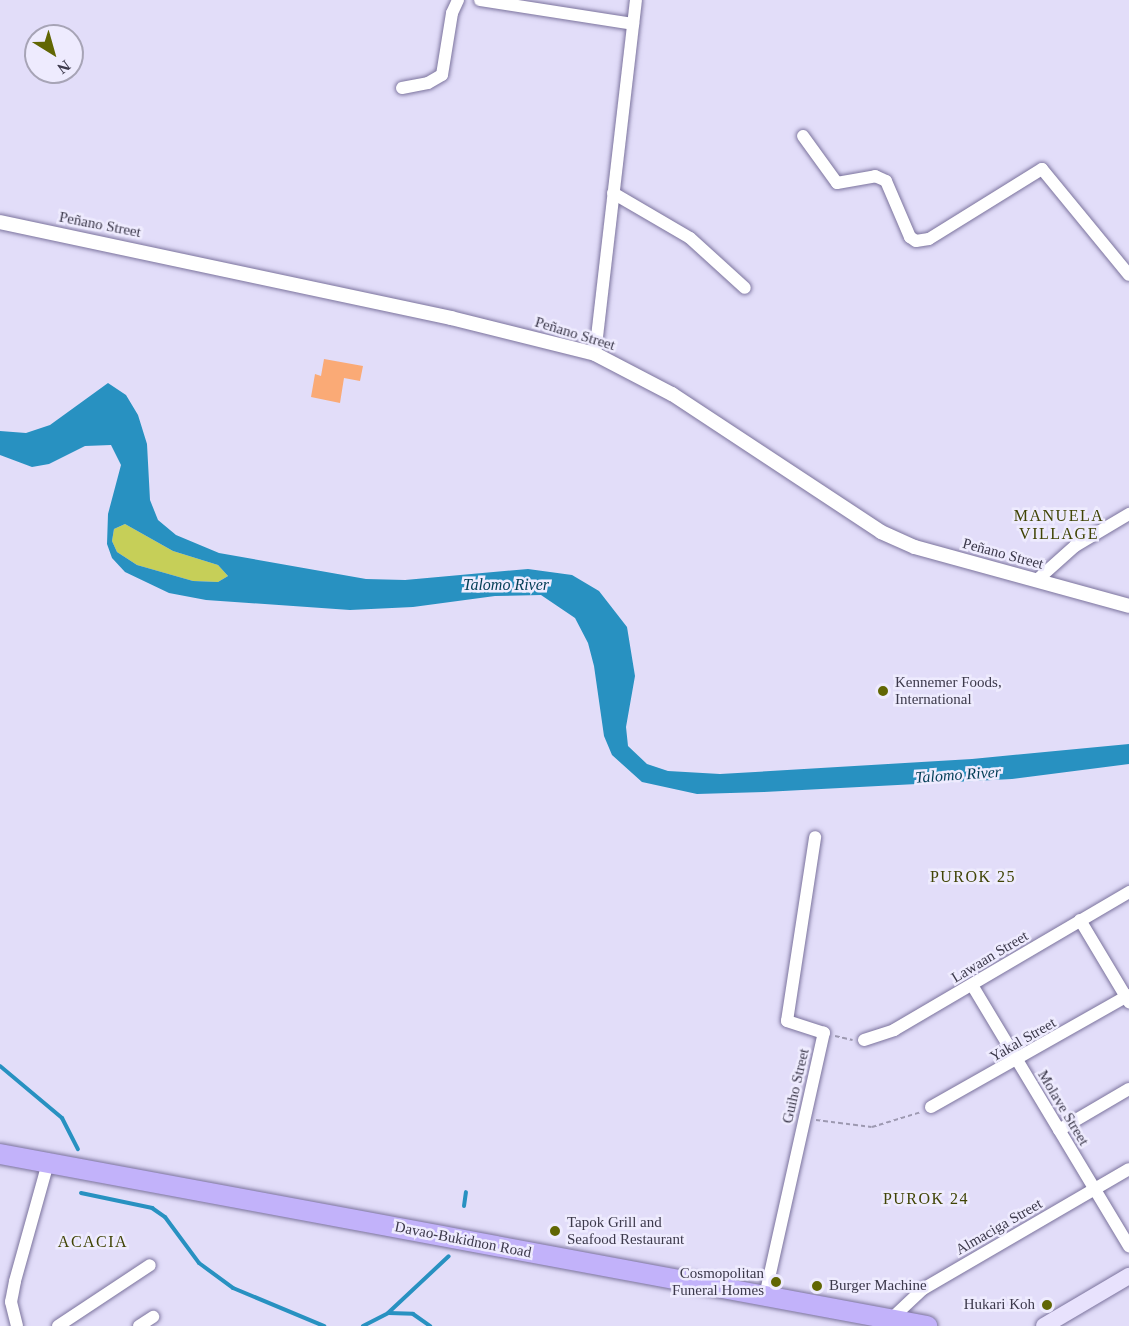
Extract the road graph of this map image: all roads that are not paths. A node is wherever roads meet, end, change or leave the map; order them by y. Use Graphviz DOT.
graph roads {
  1 [pos="458,0"];
  2 [pos="480,0"];
  3 [pos="636,0"];
  4 [pos="633,24"];
  5 [pos="402,88"];
  6 [pos="803,136"];
  7 [pos="614,193"];
  8 [pos="0,222"];
  9 [pos="1129,275"];
  10 [pos="745,288"];
  11 [pos="595,354"];
  12 [pos="1129,514"];
  13 [pos="1037,580"];
  14 [pos="1129,606"];
  15 [pos="815,837"];
  16 [pos="1129,892"];
  17 [pos="1080,920"];
  18 [pos="972,985"];
  19 [pos="1128,998"];
  20 [pos="864,1040"];
  21 [pos="1017,1060"];
  22 [pos="1129,1089"];
  23 [pos="931,1107"];
  24 [pos="1059,1130"];
  25 [pos="0,1154"];
  26 [pos="48,1163"];
  27 [pos="1129,1169"];
  28 [pos="1095,1189"];
  29 [pos="1129,1246"];
  30 [pos="150,1265"];
  31 [pos="1129,1275"];
  32 [pos="765,1296"];
  33 [pos="153,1317"];
  34 [pos="891,1319"];
  35 [pos="17,1326"];
  36 [pos="58,1326"];
  37 [pos="140,1326"];
  38 [pos="927,1326"];
  39 [pos="1044,1326"];
  1 -- 5 [label="street"];
  2 -- 4 [label="street"];
  3 -- 4 [label="street"];
  4 -- 7 [label="street"];
  6 -- 9 [label="street"];
  7 -- 10 [label="street"];
  7 -- 11 [label="street"];
  8 -- 11 [label="street, Peñano Street"];
  11 -- 13 [label="street, Peñano Street"];
  12 -- 13 [label="street"];
  13 -- 14 [label="street, Peñano Street"];
  15 -- 32 [label="street, Guiho Street"];
  16 -- 17 [label="street, Lawaan Street"];
  17 -- 18 [label="street, Lawaan Street"];
  17 -- 19 [label="street"];
  18 -- 20 [label="street, Lawaan Street"];
  18 -- 21 [label="street, Molave Street"];
  19 -- 21 [label="street, Yakal Street"];
  21 -- 23 [label="street, Yakal Street"];
  21 -- 24 [label="street, Molave Street"];
  22 -- 24 [label="street"];
  24 -- 28 [label="street, Molave Street"];
  25 -- 26 [label="highway, Davao-Bukidnon Road"];
  26 -- 32 [label="highway, Davao-Bukidnon Road"];
  26 -- 35 [label="street"];
  27 -- 28 [label="street, Almaciga Street"];
  28 -- 29 [label="street, Molave Street"];
  28 -- 34 [label="street, Almaciga Street"];
  30 -- 36 [label="street"];
  31 -- 39 [label="main road"];
  32 -- 34 [label="highway, Davao-Bukidnon Road"];
  33 -- 37 [label="street"];
  34 -- 38 [label="highway, Davao-Bukidnon Road"];
}
